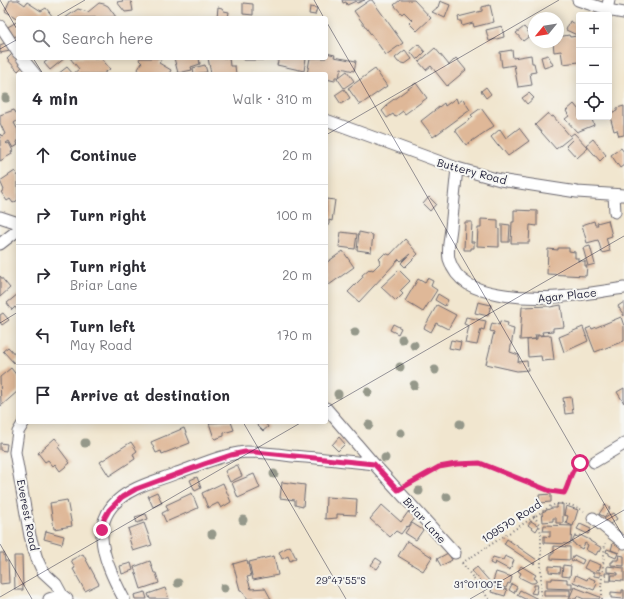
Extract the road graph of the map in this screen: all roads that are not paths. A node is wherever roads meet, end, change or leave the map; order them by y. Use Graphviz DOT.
graph roads {
  1 [pos="578,0"];
  2 [pos="608,5"];
  3 [pos="624,13"];
  4 [pos="0,26"];
  5 [pos="16,50"];
  6 [pos="24,60"];
  7 [pos="33,72"];
  8 [pos="328,121"];
  9 [pos="457,168"];
  10 [pos="619,195"];
  11 [pos="616,212"];
  12 [pos="0,217"];
  13 [pos="16,222"];
  14 [pos="16,232"];
  15 [pos="0,244"];
  16 [pos="624,288"];
  17 [pos="328,410"];
  18 [pos="23,424"];
  19 [pos="624,444"];
  20 [pos="594,462"];
  21 [pos="374,464"];
  22 [pos="593,518"];
  23 [pos="624,543"];
  24 [pos="455,553"];
  25 [pos="64,597"];
  26 [pos="49,599"];
  27 [pos="124,599"];
  1 -- 2 [label="street"];
  2 -- 3 [label="street"];
  4 -- 5 [label="street"];
  6 -- 7 [label="street"];
  8 -- 9 [label="street, Buttery Road"];
  9 -- 10 [label="street, Buttery Road"];
  9 -- 16 [label="street, Agar Place"];
  10 -- 11 [label="street"];
  12 -- 13 [label="street"];
  14 -- 15 [label="street"];
  17 -- 21 [label="street, Briar Lane"];
  18 -- 25 [label="street, Everest Road"];
  19 -- 20 [label="street"];
  21 -- 24 [label="street, Briar Lane"];
  21 -- 27 [label="street"];
  22 -- 23 [label="street"];
  25 -- 26 [label="street"];
}
